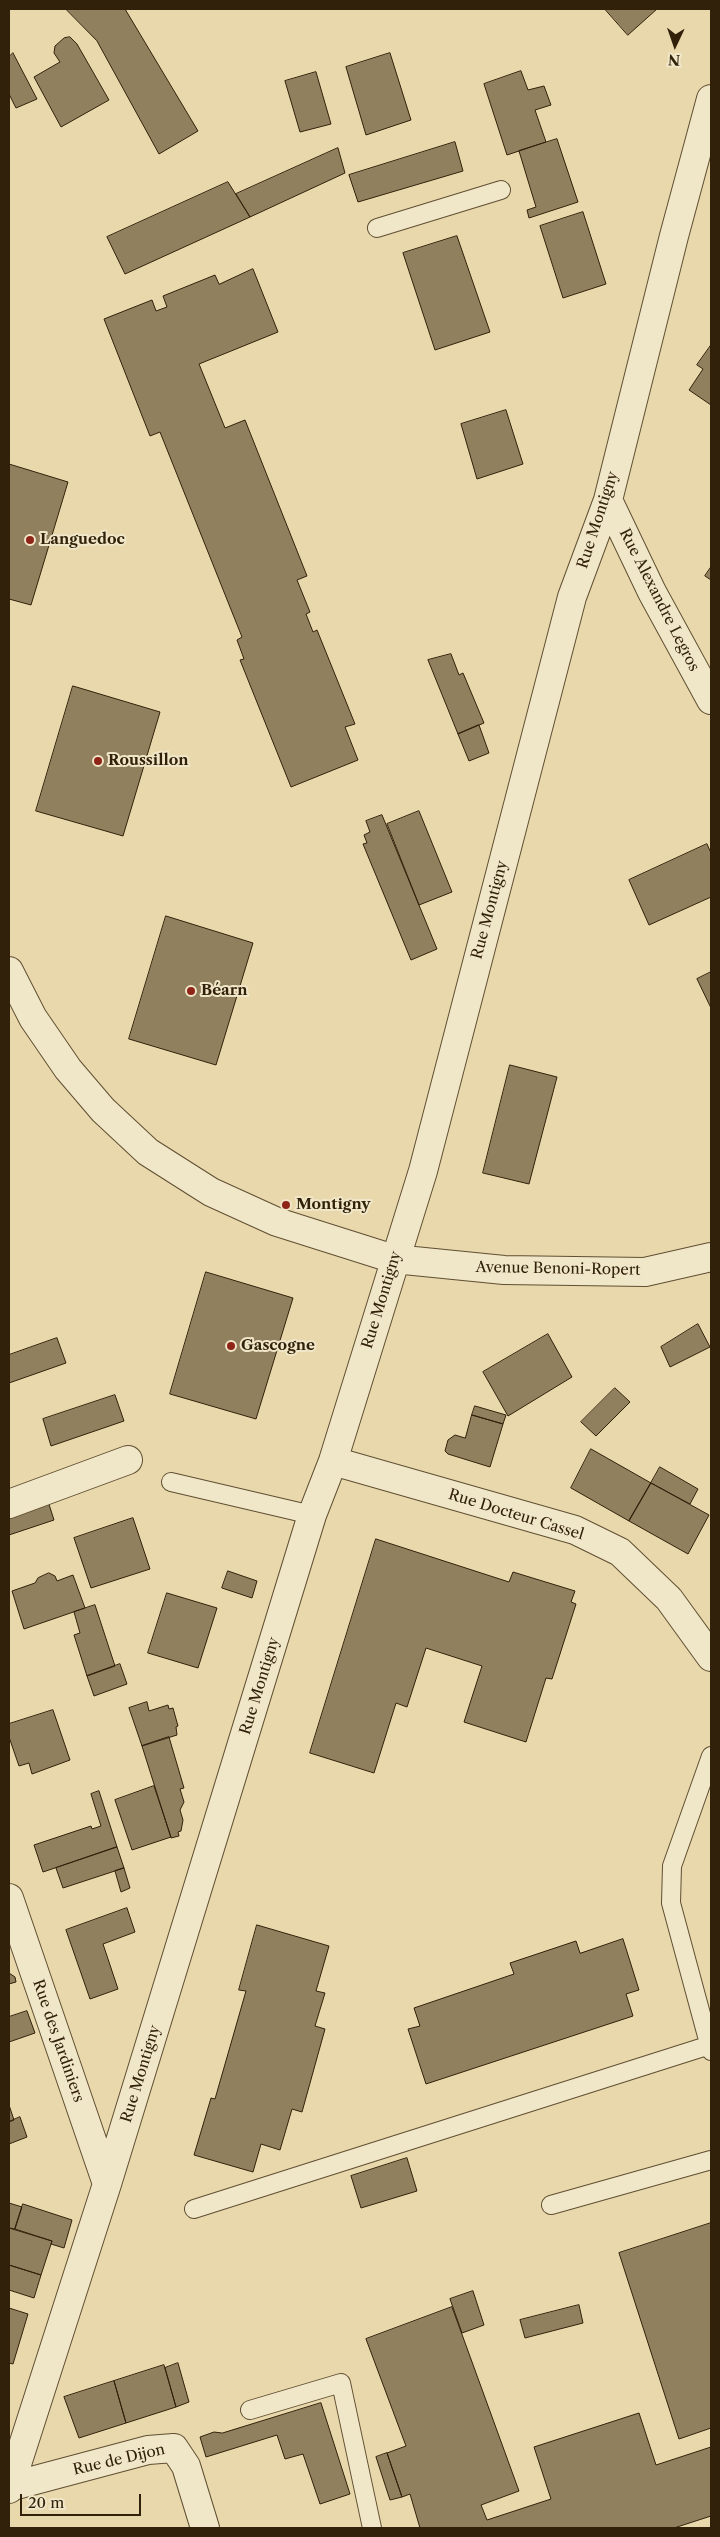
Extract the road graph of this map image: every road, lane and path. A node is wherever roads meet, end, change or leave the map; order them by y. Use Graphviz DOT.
graph roads {
  1 [pos="711,99"];
  2 [pos="703,166"];
  3 [pos="501,190"];
  4 [pos="377,228"];
  5 [pos="608,500"];
  6 [pos="711,700"];
  7 [pos="9,970"];
  8 [pos="711,1257"];
  9 [pos="394,1259"];
  10 [pos="128,1460"];
  11 [pos="333,1460"];
  12 [pos="171,1482"];
  13 [pos="9,1504"];
  14 [pos="312,1515"];
  15 [pos="711,1657"];
  16 [pos="711,1756"];
  17 [pos="9,1898"];
  18 [pos="16,1941"];
  19 [pos="710,2048"];
  20 [pos="711,2160"];
  21 [pos="107,2184"];
  22 [pos="551,2205"];
  23 [pos="194,2209"];
  24 [pos="250,2410"];
  25 [pos="9,2488"];
  26 [pos="205,2528"];
  27 [pos="372,2528"];
  1 -- 2 [label="street, Rue Montigny"];
  2 -- 5 [label="street, Rue Montigny"];
  3 -- 4 [label="lane"];
  5 -- 6 [label="street, Rue Alexandre Legros"];
  5 -- 9 [label="street, Rue Montigny"];
  7 -- 9 [label="street, Avenue Benoni-Ropert"];
  8 -- 9 [label="street, Avenue Benoni-Ropert"];
  9 -- 11 [label="street, Rue Montigny"];
  10 -- 13 [label="street"];
  11 -- 14 [label="street, Rue Montigny"];
  11 -- 15 [label="street, Rue Docteur Cassel"];
  12 -- 14 [label="lane"];
  14 -- 21 [label="street, Rue Montigny"];
  16 -- 19 [label="lane"];
  17 -- 18 [label="street, Rue des Jardiniers"];
  18 -- 21 [label="street, Rue des Jardiniers"];
  19 -- 23 [label="lane"];
  20 -- 22 [label="lane"];
  21 -- 25 [label="street, Rue Montigny"];
  24 -- 27 [label="lane"];
  25 -- 26 [label="street, Rue de Dijon"];
}
